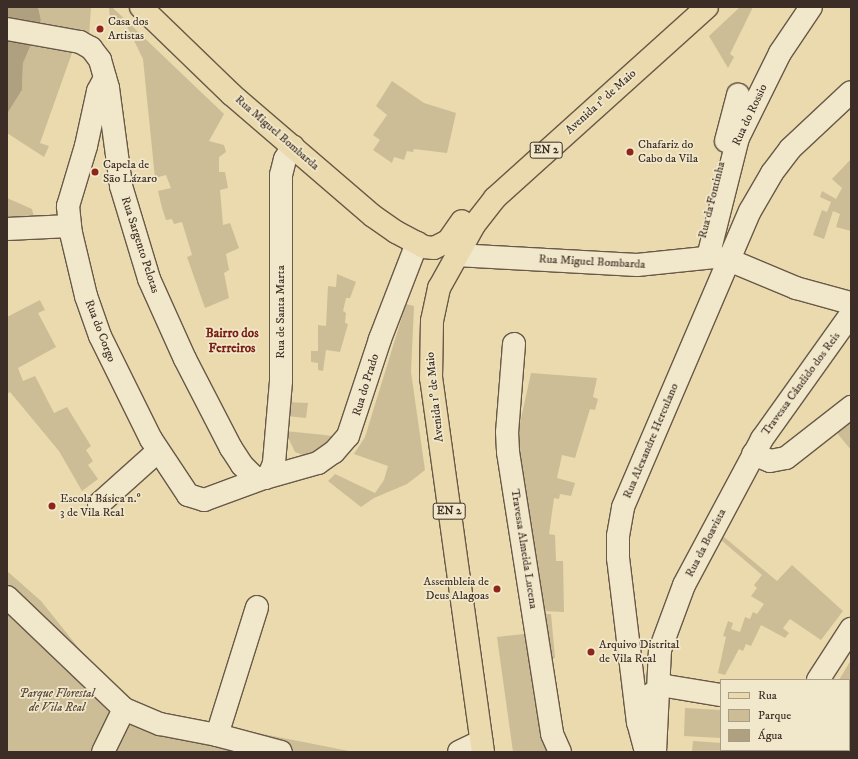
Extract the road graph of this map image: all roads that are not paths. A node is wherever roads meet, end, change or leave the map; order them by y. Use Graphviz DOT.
graph roads {
  1 [pos="140,7"];
  2 [pos="708,7"];
  3 [pos="811,7"];
  4 [pos="7,29"];
  5 [pos="650,58"];
  6 [pos="106,77"];
  7 [pos="851,92"];
  8 [pos="738,95"];
  9 [pos="293,146"];
  10 [pos="70,226"];
  11 [pos="7,230"];
  12 [pos="421,245"];
  13 [pos="456,255"];
  14 [pos="712,258"];
  15 [pos="442,281"];
  16 [pos="851,303"];
  17 [pos="851,314"];
  18 [pos="514,344"];
  19 [pos="851,407"];
  20 [pos="158,451"];
  21 [pos="753,454"];
  22 [pos="263,478"];
  23 [pos="99,504"];
  24 [pos="7,598"];
  25 [pos="257,607"];
  26 [pos="851,629"];
  27 [pos="626,631"];
  28 [pos="664,636"];
  29 [pos="819,679"];
  30 [pos="680,687"];
  31 [pos="658,689"];
  32 [pos="720,695"];
  33 [pos="124,710"];
  34 [pos="636,713"];
  35 [pos="217,735"];
  36 [pos="483,746"];
  37 [pos="103,752"];
  38 [pos="281,752"];
  39 [pos="459,752"];
  40 [pos="560,752"];
  41 [pos="646,752"];
  42 [pos="655,752"];
  43 [pos="667,752"];
  1 -- 9 [label="main road, Rua Miguel Bombarda"];
  2 -- 5 [label="main road, Avenida 1º de Maio / EN 2"];
  3 -- 14 [label="street, Rua do Rossio"];
  4 -- 6 [label="street, Rua Sargento Pelotas"];
  5 -- 12 [label="main road"];
  5 -- 13 [label="main road, Avenida 1º de Maio / EN 2"];
  6 -- 10 [label="street, Rua do Corgo"];
  6 -- 22 [label="street, Rua Sargento Pelotas"];
  7 -- 14 [label="street"];
  8 -- 14 [label="street, Rua da Fontinha"];
  9 -- 12 [label="main road, Rua Miguel Bombarda"];
  9 -- 22 [label="street, Rua de Santa Marta"];
  10 -- 11 [label="street"];
  10 -- 20 [label="street, Rua do Corgo"];
  12 -- 15 [label="main road"];
  12 -- 22 [label="street, Rua do Prado"];
  13 -- 14 [label="street, Rua Miguel Bombarda"];
  13 -- 15 [label="main road, Avenida 1º de Maio / EN 2"];
  14 -- 16 [label="street"];
  14 -- 27 [label="street, Rua Alexandre Herculano"];
  15 -- 36 [label="main road, Avenida 1º de Maio / EN 2"];
  17 -- 21 [label="street, Travessa Cândido dos Reis"];
  18 -- 40 [label="street, Travessa Almeida Lucena"];
  19 -- 21 [label="street"];
  20 -- 22 [label="street, Rua do Corgo"];
  20 -- 23 [label="street"];
  21 -- 28 [label="street, Rua da Boavista"];
  24 -- 33 [label="street"];
  25 -- 35 [label="street"];
  26 -- 29 [label="street"];
  27 -- 28 [label="street"];
  27 -- 34 [label="street, Rua Alexandre Herculano"];
  28 -- 31 [label="street, Rua da Boavista"];
  30 -- 31 [label="street"];
  30 -- 32 [label="street"];
  30 -- 43 [label="street"];
  31 -- 34 [label="street"];
  31 -- 42 [label="street, Rua da Boavista"];
  33 -- 35 [label="street"];
  33 -- 37 [label="street"];
  34 -- 41 [label="street, Rua Alexandre Herculano"];
  35 -- 38 [label="street"];
  36 -- 39 [label="street"];
}
